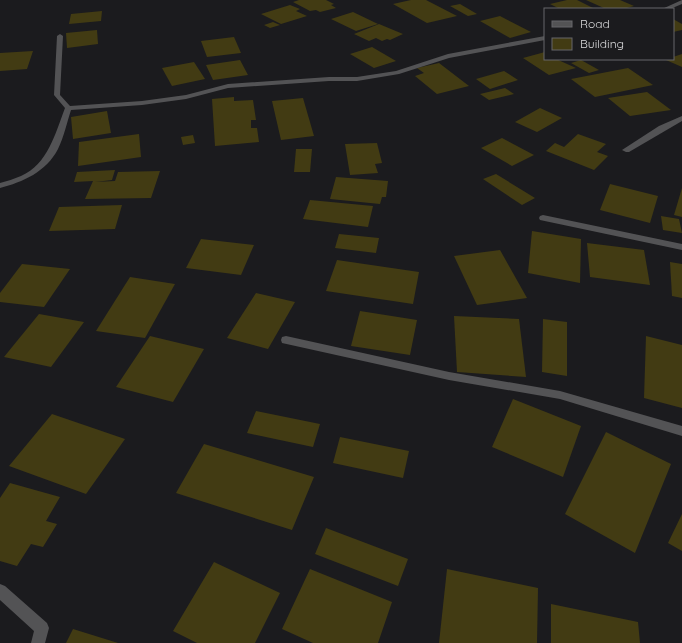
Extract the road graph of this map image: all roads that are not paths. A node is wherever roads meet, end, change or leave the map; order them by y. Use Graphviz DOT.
graph roads {
  1 [pos="682,2"];
  2 [pos="667,8"];
  3 [pos="60,36"];
  4 [pos="544,38"];
  5 [pos="68,108"];
  6 [pos="682,118"];
  7 [pos="626,150"];
  8 [pos="0,186"];
  9 [pos="542,218"];
  10 [pos="682,247"];
  11 [pos="286,340"];
  12 [pos="682,431"];
  13 [pos="0,592"];
  14 [pos="38,643"];
  1 -- 2 [label="street"];
  3 -- 5 [label="street"];
  4 -- 5 [label="street"];
  5 -- 8 [label="street"];
  6 -- 7 [label="street"];
  9 -- 10 [label="street"];
  11 -- 12 [label="street"];
  13 -- 14 [label="street"];
}
